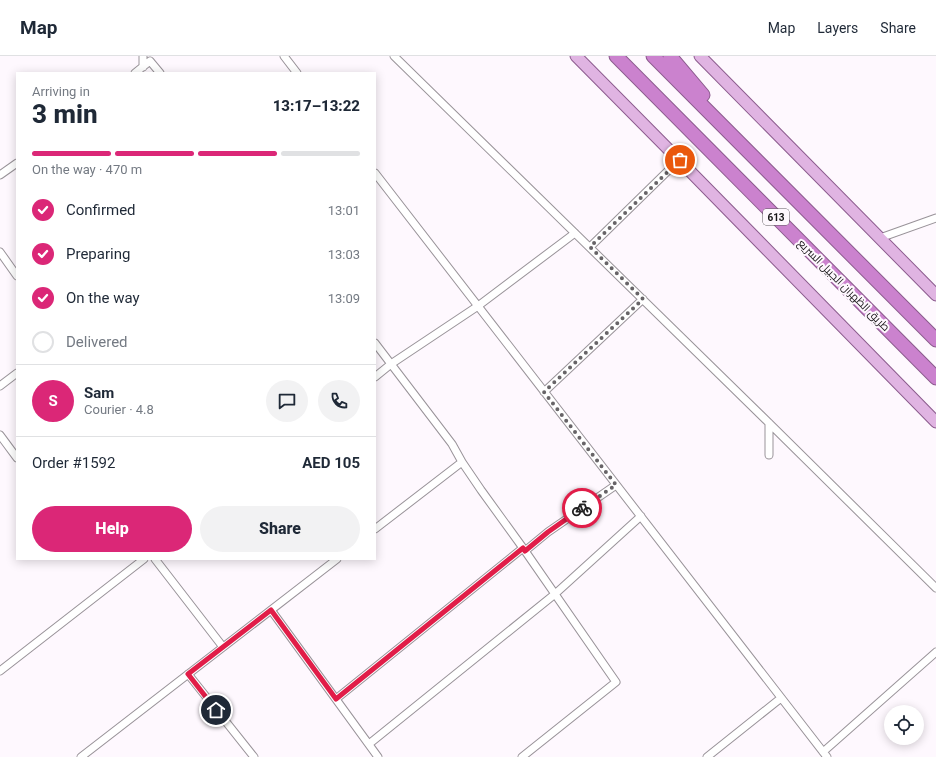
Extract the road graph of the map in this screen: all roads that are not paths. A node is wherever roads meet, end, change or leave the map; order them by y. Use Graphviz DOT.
graph roads {
  1 [pos="143,56"];
  2 [pos="284,56"];
  3 [pos="394,56"];
  4 [pos="576,56"];
  5 [pos="616,56"];
  6 [pos="653,56"];
  7 [pos="670,56"];
  8 [pos="700,56"];
  9 [pos="144,67"];
  10 [pos="136,72"];
  11 [pos="159,72"];
  12 [pos="296,72"];
  13 [pos="680,160"];
  14 [pos="16,163"];
  15 [pos="766,169"];
  16 [pos="376,174"];
  17 [pos="0,175"];
  18 [pos="936,218"];
  19 [pos="575,233"];
  20 [pos="880,238"];
  21 [pos="590,247"];
  22 [pos="0,252"];
  23 [pos="16,275"];
  24 [pos="936,294"];
  25 [pos="643,299"];
  26 [pos="478,306"];
  27 [pos="936,340"];
  28 [pos="376,344"];
  29 [pos="391,364"];
  30 [pos="16,374"];
  31 [pos="376,376"];
  32 [pos="936,378"];
  33 [pos="0,386"];
  34 [pos="544,392"];
  35 [pos="936,422"];
  36 [pos="769,423"];
  37 [pos="0,435"];
  38 [pos="769,455"];
  39 [pos="16,457"];
  40 [pos="462,462"];
  41 [pos="616,485"];
  42 [pos="641,516"];
  43 [pos="376,528"];
  44 [pos="524,549"];
  45 [pos="143,560"];
  46 [pos="156,560"];
  47 [pos="335,560"];
  48 [pos="936,588"];
  49 [pos="555,594"];
  50 [pos="271,610"];
  51 [pos="223,647"];
  52 [pos="936,652"];
  53 [pos="0,671"];
  54 [pos="188,674"];
  55 [pos="781,698"];
  56 [pos="336,699"];
  57 [pos="369,744"];
  58 [pos="825,754"];
  59 [pos="80,757"];
  60 [pos="254,757"];
  61 [pos="378,757"];
  62 [pos="522,757"];
  63 [pos="707,757"];
  1 -- 9 [label="street"];
  2 -- 12 [label="street"];
  3 -- 19 [label="street"];
  4 -- 13 [label="main road"];
  5 -- 32 [label="highway, طريق الظهران الجبيل السريع / 613"];
  6 -- 15 [label="highway, 613"];
  7 -- 15 [label="highway"];
  8 -- 20 [label="main road"];
  9 -- 10 [label="street"];
  9 -- 11 [label="street"];
  13 -- 21 [label="street"];
  13 -- 35 [label="main road"];
  14 -- 17 [label="street"];
  15 -- 27 [label="highway, 613"];
  16 -- 26 [label="street"];
  18 -- 20 [label="street"];
  19 -- 21 [label="street"];
  19 -- 26 [label="street"];
  20 -- 24 [label="main road"];
  21 -- 25 [label="street"];
  22 -- 23 [label="street"];
  25 -- 34 [label="street"];
  25 -- 36 [label="street"];
  26 -- 29 [label="street"];
  26 -- 34 [label="street"];
  28 -- 29 [label="street"];
  29 -- 31 [label="street"];
  29 -- 40 [label="street"];
  30 -- 33 [label="street"];
  34 -- 41 [label="street"];
  36 -- 38 [label="street"];
  36 -- 48 [label="street"];
  37 -- 39 [label="street"];
  40 -- 43 [label="street"];
  40 -- 44 [label="street"];
  41 -- 42 [label="street"];
  41 -- 44 [label="street"];
  42 -- 49 [label="street"];
  42 -- 55 [label="street"];
  44 -- 49 [label="street"];
  44 -- 56 [label="street"];
  45 -- 53 [label="street"];
  46 -- 51 [label="street"];
  47 -- 50 [label="street"];
  49 -- 57 [label="street"];
  49 -- 62 [label="street"];
  50 -- 51 [label="street"];
  50 -- 56 [label="street"];
  51 -- 54 [label="street"];
  52 -- 58 [label="street"];
  54 -- 59 [label="street"];
  54 -- 60 [label="street"];
  55 -- 58 [label="street"];
  55 -- 63 [label="street"];
  56 -- 57 [label="street"];
  57 -- 61 [label="street"];
}
